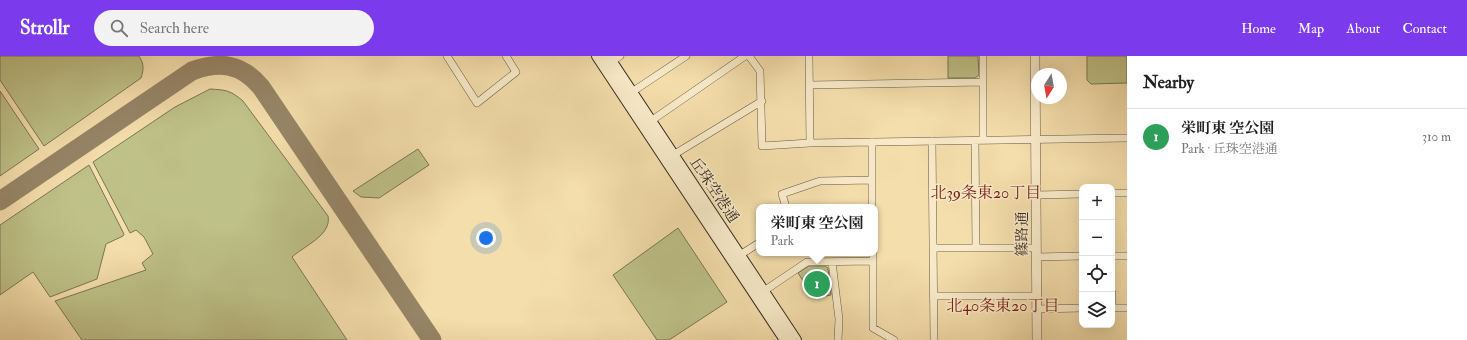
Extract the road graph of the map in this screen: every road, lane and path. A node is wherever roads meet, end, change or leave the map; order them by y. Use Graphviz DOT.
graph roads {
  1 [pos="447,56"];
  2 [pos="506,56"];
  3 [pos="597,56"];
  4 [pos="686,56"];
  5 [pos="745,56"];
  6 [pos="749,56"];
  7 [pos="810,56"];
  8 [pos="983,56"];
  9 [pos="1035,56"];
  10 [pos="611,60"];
  11 [pos="983,82"];
  12 [pos="810,85"];
  13 [pos="632,92"];
  14 [pos="762,101"];
  15 [pos="647,124"];
  16 [pos="1127,138"];
  17 [pos="1036,139"];
  18 [pos="975,140"];
  19 [pos="983,140"];
  20 [pos="872,142"];
  21 [pos="932,142"];
  22 [pos="810,143"];
  23 [pos="670,158"];
  24 [pos="872,180"];
  25 [pos="1115,193"];
  26 [pos="1127,193"];
  27 [pos="1079,194"];
  28 [pos="1037,195"];
  29 [pos="785,204"];
  30 [pos="872,204"];
  31 [pos="756,245"];
  32 [pos="933,248"];
  33 [pos="976,248"];
  34 [pos="1036,252"];
  35 [pos="740,256"];
  36 [pos="873,256"];
  37 [pos="1079,256"];
  38 [pos="1115,256"];
  39 [pos="1127,256"];
  40 [pos="873,261"];
  41 [pos="832,262"];
  42 [pos="764,291"];
  43 [pos="934,296"];
  44 [pos="1036,296"];
  45 [pos="1079,308"];
  46 [pos="1115,308"];
  47 [pos="1127,308"];
  48 [pos="1036,309"];
  49 [pos="785,340"];
  50 [pos="796,340"];
  51 [pos="838,340"];
  52 [pos="894,340"];
  53 [pos="934,340"];
  54 [pos="1037,340"];
  1 -- 2 [label="street"];
  3 -- 10 [label="main road, 丘珠空港通"];
  4 -- 13 [label="street"];
  5 -- 15 [label="street"];
  6 -- 14 [label="street"];
  7 -- 12 [label="street"];
  8 -- 11 [label="street"];
  9 -- 17 [label="street, 篠路通"];
  10 -- 13 [label="main road, 丘珠空港通"];
  10 -- 15 [label="main road, 丘珠空港通"];
  11 -- 12 [label="street"];
  11 -- 19 [label="street"];
  12 -- 22 [label="street"];
  13 -- 15 [label="main road, 丘珠空港通"];
  14 -- 22 [label="street"];
  14 -- 23 [label="street"];
  15 -- 23 [label="main road, 丘珠空港通"];
  16 -- 17 [label="street"];
  17 -- 19 [label="street"];
  17 -- 28 [label="street, 篠路通"];
  18 -- 19 [label="street"];
  18 -- 21 [label="street"];
  18 -- 33 [label="street"];
  20 -- 21 [label="street"];
  20 -- 22 [label="street"];
  20 -- 24 [label="street"];
  21 -- 32 [label="street"];
  23 -- 35 [label="main road, 丘珠空港通"];
  23 -- 49 [label="main road, 丘珠空港通"];
  24 -- 29 [label="street"];
  24 -- 30 [label="street"];
  25 -- 26 [label="street"];
  27 -- 28 [label="street"];
  28 -- 34 [label="street, 篠路通"];
  31 -- 35 [label="street"];
  32 -- 33 [label="street"];
  32 -- 43 [label="street"];
  33 -- 34 [label="street"];
  34 -- 37 [label="street"];
  34 -- 44 [label="street, 篠路通"];
  35 -- 42 [label="main road, 丘珠空港通"];
  36 -- 40 [label="street"];
  38 -- 39 [label="street"];
  40 -- 41 [label="street"];
  40 -- 52 [label="street"];
  41 -- 42 [label="street"];
  41 -- 51 [label="street"];
  42 -- 50 [label="main road, 丘珠空港通"];
  43 -- 44 [label="street"];
  43 -- 53 [label="street"];
  44 -- 48 [label="street, 篠路通"];
  45 -- 48 [label="street"];
  46 -- 47 [label="street"];
  48 -- 54 [label="street, 篠路通"];
}
